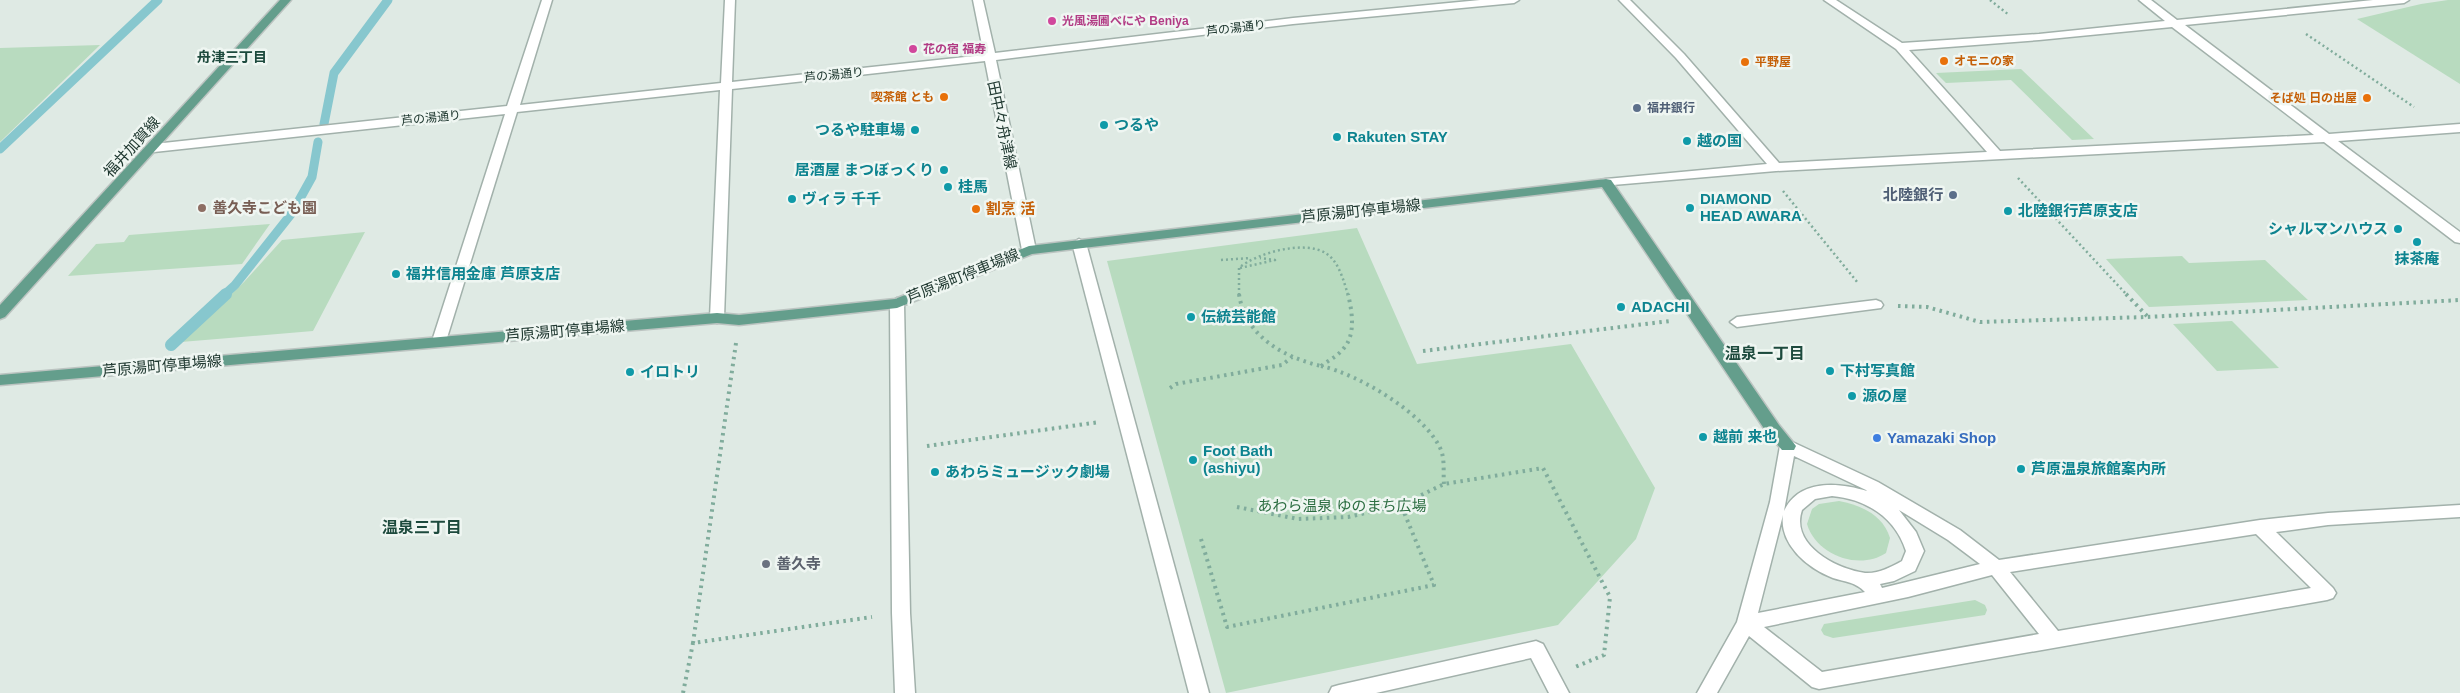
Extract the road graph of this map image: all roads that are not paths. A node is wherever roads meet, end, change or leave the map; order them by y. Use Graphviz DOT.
graph roads {
  1 [pos="286,0"];
  2 [pos="548,0"];
  3 [pos="730,0"];
  4 [pos="978,0"];
  5 [pos="1514,0"];
  6 [pos="1624,0"];
  7 [pos="1829,0"];
  8 [pos="2144,0"];
  9 [pos="2404,0"];
  10 [pos="2175,24"];
  11 [pos="1900,47"];
  12 [pos="988,58"];
  13 [pos="728,86"];
  14 [pos="513,109"];
  15 [pos="2460,128"];
  16 [pos="2446,129"];
  17 [pos="2324,138"];
  18 [pos="2460,138"];
  19 [pos="154,148"];
  20 [pos="1996,154"];
  21 [pos="1776,167"];
  22 [pos="1606,183"];
  23 [pos="2460,239"];
  24 [pos="1079,243"];
  25 [pos="1029,250"];
  26 [pos="897,303"];
  27 [pos="1876,305"];
  28 [pos="0,314"];
  29 [pos="717,318"];
  30 [pos="1737,322"];
  31 [pos="439,341"];
  32 [pos="0,380"];
  33 [pos="1788,446"];
  34 [pos="1871,493"];
  35 [pos="1778,502"];
  36 [pos="1887,509"];
  37 [pos="2460,511"];
  38 [pos="1917,512"];
  39 [pos="1791,519"];
  40 [pos="2260,527"];
  41 [pos="1769,531"];
  42 [pos="1909,566"];
  43 [pos="1996,567"];
  44 [pos="1865,580"];
  45 [pos="1908,590"];
  46 [pos="1878,596"];
  47 [pos="1746,623"];
  48 [pos="2054,639"];
  49 [pos="1554,685"];
  50 [pos="905,693"];
  51 [pos="1199,693"];
  52 [pos="1339,693"];
  53 [pos="1707,693"];
  1 -- 19 [label="main road, 福井加賀線"];
  2 -- 14 [label="street"];
  3 -- 13 [label="street"];
  4 -- 12 [label="street, 田中々舟津線"];
  5 -- 12 [label="street, 芦の湯通り"];
  6 -- 21 [label="street"];
  7 -- 11 [label="street"];
  8 -- 10 [label="street"];
  9 -- 10 [label="street"];
  10 -- 11 [label="street"];
  10 -- 17 [label="street"];
  11 -- 20 [label="street"];
  12 -- 13 [label="street, 芦の湯通り"];
  12 -- 25 [label="street, 田中々舟津線"];
  13 -- 14 [label="street, 芦の湯通り"];
  13 -- 29 [label="street"];
  14 -- 19 [label="street, 芦の湯通り"];
  14 -- 31 [label="street"];
  15 -- 16 [label="street"];
  16 -- 17 [label="street"];
  16 -- 18 [label="street"];
  17 -- 20 [label="street"];
  17 -- 23 [label="street"];
  19 -- 28 [label="main road, 福井加賀線"];
  20 -- 21 [label="street"];
  21 -- 22 [label="street"];
  22 -- 24 [label="main road, 芦原湯町停車場線"];
  22 -- 33 [label="main road"];
  24 -- 25 [label="main road, 芦原湯町停車場線"];
  24 -- 51 [label="street"];
  25 -- 26 [label="main road, 芦原湯町停車場線"];
  26 -- 29 [label="main road, 芦原湯町停車場線"];
  26 -- 50 [label="street"];
  27 -- 30 [label="street"];
  29 -- 31 [label="main road, 芦原湯町停車場線"];
  31 -- 32 [label="main road, 芦原湯町停車場線"];
  33 -- 34 [label="street"];
  33 -- 35 [label="street"];
  34 -- 36 [label="street"];
  34 -- 38 [label="street"];
  34 -- 39 [label="street"];
  35 -- 39 [label="street"];
  35 -- 41 [label="street"];
  36 -- 38 [label="street"];
  36 -- 42 [label="street"];
  37 -- 40 [label="street"];
  38 -- 43 [label="street"];
  39 -- 41 [label="street"];
  39 -- 44 [label="street"];
  40 -- 43 [label="street"];
  40 -- 48 [label="street"];
  41 -- 47 [label="street"];
  42 -- 44 [label="street"];
  42 -- 45 [label="street"];
  43 -- 45 [label="street"];
  43 -- 48 [label="street"];
  44 -- 46 [label="street"];
  45 -- 46 [label="street"];
  46 -- 47 [label="street"];
  47 -- 48 [label="street"];
  47 -- 53 [label="street"];
  49 -- 52 [label="street"];
}
